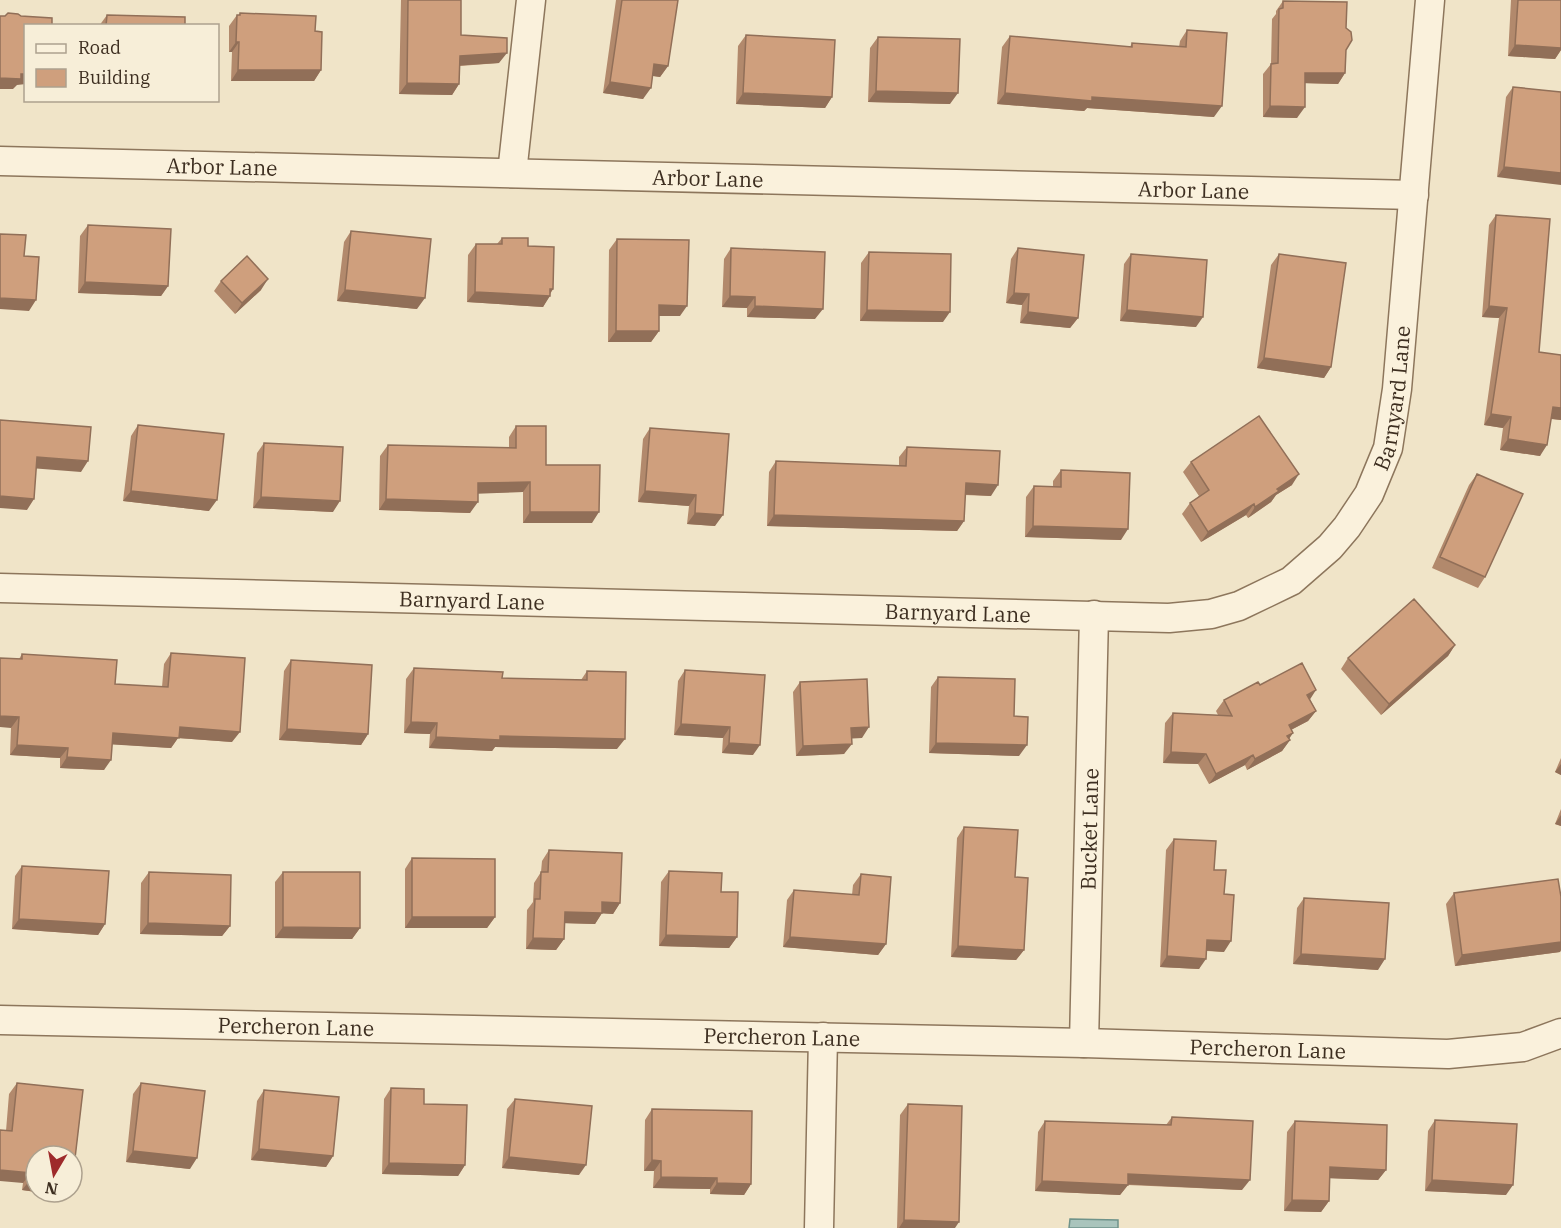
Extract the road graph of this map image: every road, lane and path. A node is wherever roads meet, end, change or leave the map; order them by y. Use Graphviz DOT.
graph roads {
  1 [pos="531,0"];
  2 [pos="1430,0"];
  3 [pos="0,161"];
  4 [pos="512,173"];
  5 [pos="1414,195"];
  6 [pos="0,588"];
  7 [pos="1094,615"];
  8 [pos="0,1020"];
  9 [pos="1561,1033"];
  10 [pos="823,1038"];
  11 [pos="1084,1043"];
  12 [pos="819,1228"];
  1 -- 4 [label="street"];
  2 -- 5 [label="street, Barnyard Lane"];
  3 -- 4 [label="street, Arbor Lane"];
  4 -- 5 [label="street, Arbor Lane"];
  5 -- 7 [label="street, Barnyard Lane"];
  6 -- 7 [label="street, Barnyard Lane"];
  7 -- 11 [label="street, Bucket Lane"];
  8 -- 10 [label="street, Percheron Lane"];
  9 -- 11 [label="street, Percheron Lane"];
  10 -- 11 [label="street, Percheron Lane"];
  10 -- 12 [label="street"];
}
